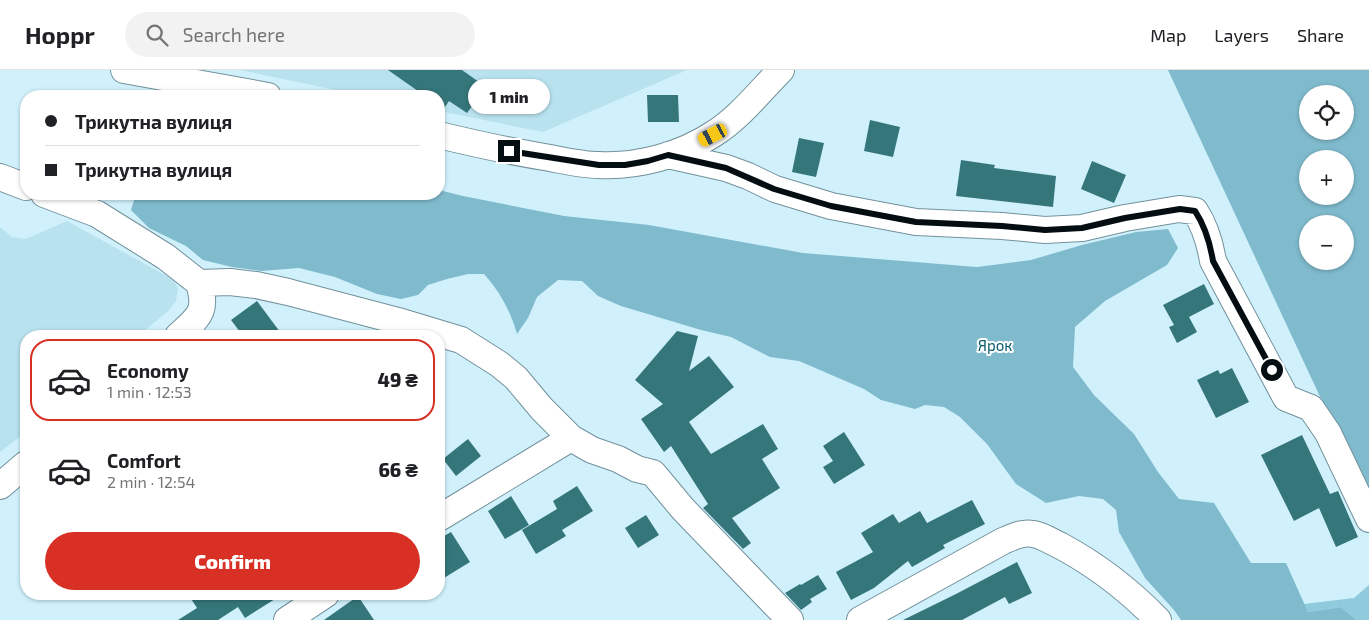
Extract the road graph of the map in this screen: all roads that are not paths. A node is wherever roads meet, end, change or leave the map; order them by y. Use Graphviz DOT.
graph roads {
  1 [pos="124,70"];
  2 [pos="780,70"];
  3 [pos="235,90"];
  4 [pos="445,136"];
  5 [pos="668,155"];
  6 [pos="0,177"];
  7 [pos="20,185"];
  8 [pos="60,200"];
  9 [pos="199,283"];
  10 [pos="184,330"];
  11 [pos="428,330"];
  12 [pos="445,335"];
  13 [pos="571,438"];
  14 [pos="20,469"];
  15 [pos="0,486"];
  16 [pos="445,514"];
  17 [pos="1369,519"];
  18 [pos="317,600"];
  19 [pos="287,620"];
  20 [pos="790,620"];
  21 [pos="860,620"];
  22 [pos="1158,620"];
  1 -- 3 [label="street"];
  2 -- 5 [label="street"];
  4 -- 5 [label="street"];
  5 -- 17 [label="street"];
  6 -- 7 [label="street"];
  8 -- 9 [label="street"];
  9 -- 10 [label="street"];
  9 -- 11 [label="street"];
  12 -- 13 [label="street"];
  13 -- 16 [label="street"];
  13 -- 20 [label="street"];
  14 -- 15 [label="street"];
  18 -- 19 [label="street"];
  21 -- 22 [label="street"];
}
